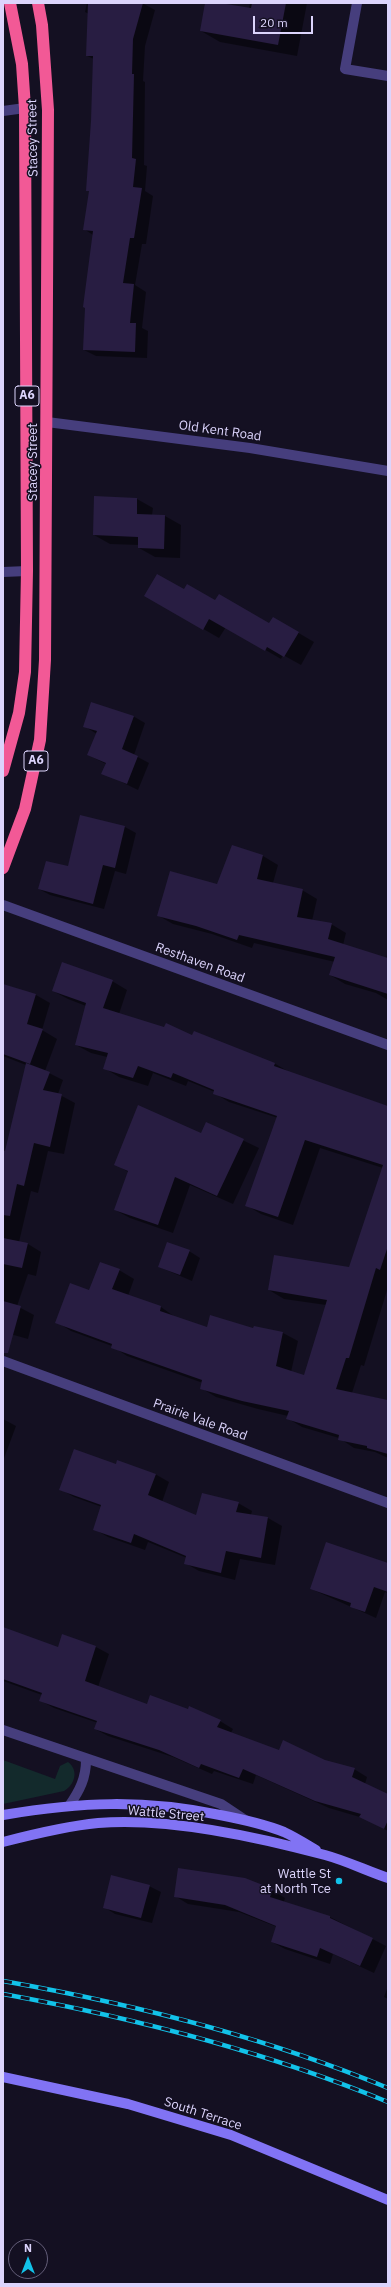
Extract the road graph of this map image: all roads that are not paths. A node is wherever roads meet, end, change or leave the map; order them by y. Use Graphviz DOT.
graph roads {
  1 [pos="10,3"];
  2 [pos="38,3"];
  3 [pos="356,3"];
  4 [pos="388,76"];
  5 [pos="25,108"];
  6 [pos="3,111"];
  7 [pos="47,422"];
  8 [pos="388,471"];
  9 [pos="28,571"];
  10 [pos="3,572"];
  11 [pos="3,771"];
  12 [pos="3,868"];
  13 [pos="3,905"];
  14 [pos="388,1046"];
  15 [pos="3,1361"];
  16 [pos="388,1503"];
  17 [pos="3,1730"];
  18 [pos="86,1760"];
  19 [pos="69,1806"];
  20 [pos="3,1815"];
  21 [pos="245,1820"];
  22 [pos="3,1842"];
  23 [pos="326,1856"];
  24 [pos="388,1878"];
  25 [pos="3,2077"];
  26 [pos="388,2200"];
  1 -- 5 [label="highway, Stacey Street / A6"];
  2 -- 7 [label="highway, Stacey Street / A6"];
  3 -- 4 [label="street"];
  5 -- 6 [label="street"];
  5 -- 9 [label="highway, Stacey Street / A6"];
  7 -- 8 [label="street, Old Kent Road"];
  7 -- 12 [label="highway, Stacey Street / A6"];
  9 -- 10 [label="street"];
  9 -- 11 [label="highway, Stacey Street / A6"];
  13 -- 14 [label="street, Resthaven Road"];
  15 -- 16 [label="street, Prairie Vale Road"];
  17 -- 18 [label="street, Wattle Street"];
  18 -- 19 [label="street"];
  18 -- 21 [label="street, Wattle Street"];
  19 -- 20 [label="main road, Wattle Street"];
  19 -- 21 [label="main road, Wattle Street"];
  21 -- 23 [label="main road, Wattle Street"];
  22 -- 23 [label="main road, Wattle Street"];
  23 -- 24 [label="main road, Wattle Street"];
  25 -- 26 [label="main road, South Terrace"];
}
